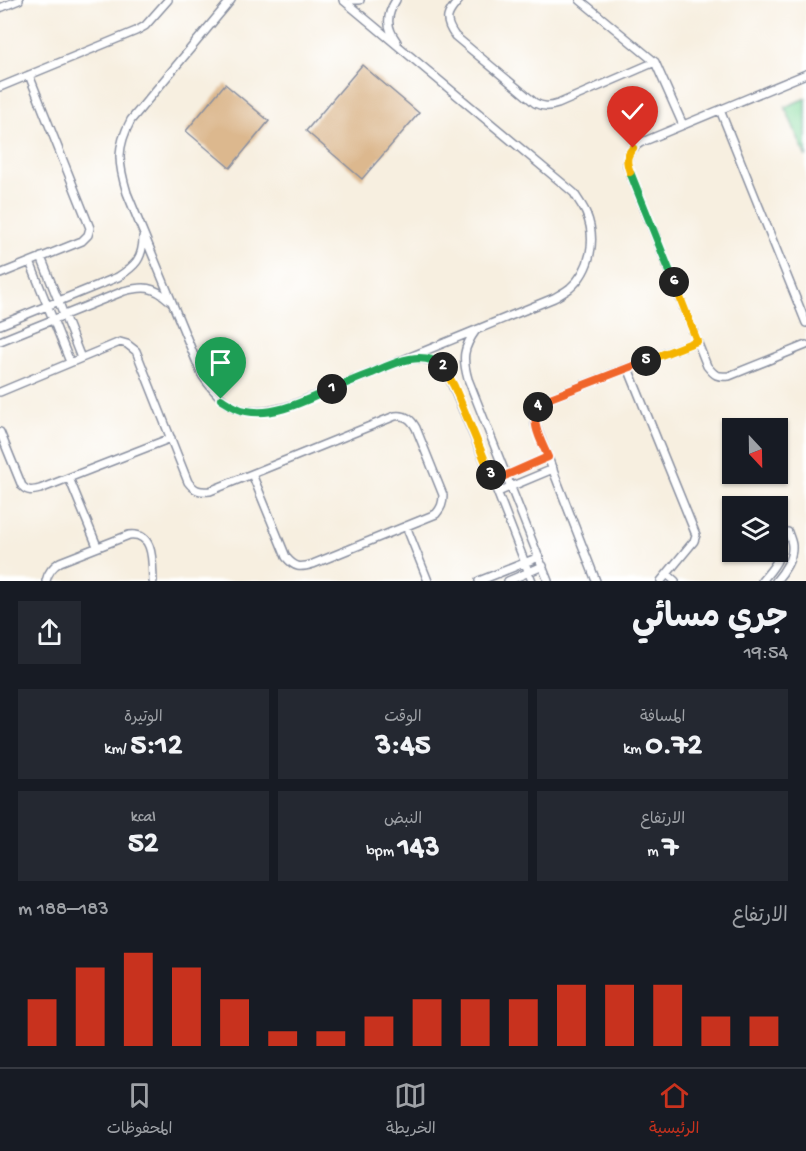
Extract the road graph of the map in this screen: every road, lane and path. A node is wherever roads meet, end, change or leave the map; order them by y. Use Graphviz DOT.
graph roads {
  1 [pos="19,0"];
  2 [pos="168,0"];
  3 [pos="231,0"];
  4 [pos="343,0"];
  5 [pos="352,0"];
  6 [pos="360,0"];
  7 [pos="396,0"];
  8 [pos="459,0"];
  9 [pos="580,0"];
  10 [pos="0,8"];
  11 [pos="402,49"];
  12 [pos="655,62"];
  13 [pos="806,74"];
  14 [pos="29,75"];
  15 [pos="0,87"];
  16 [pos="720,110"];
  17 [pos="683,125"];
  18 [pos="143,232"];
  19 [pos="41,257"];
  20 [pos="30,262"];
  21 [pos="0,274"];
  22 [pos="58,301"];
  23 [pos="172,302"];
  24 [pos="47,305"];
  25 [pos="64,315"];
  26 [pos="53,320"];
  27 [pos="806,323"];
  28 [pos="0,325"];
  29 [pos="476,330"];
  30 [pos="0,341"];
  31 [pos="697,341"];
  32 [pos="806,345"];
  33 [pos="81,358"];
  34 [pos="400,361"];
  35 [pos="70,362"];
  36 [pos="628,368"];
  37 [pos="0,392"];
  38 [pos="0,432"];
  39 [pos="171,438"];
  40 [pos="548,457"];
  41 [pos="552,469"];
  42 [pos="252,474"];
  43 [pos="507,475"];
  44 [pos="69,478"];
  45 [pos="493,481"];
  46 [pos="511,486"];
  47 [pos="498,492"];
  48 [pos="406,526"];
  49 [pos="788,532"];
  50 [pos="97,546"];
  51 [pos="539,557"];
  52 [pos="525,562"];
  53 [pos="776,562"];
  54 [pos="543,567"];
  55 [pos="529,573"];
  56 [pos="667,574"];
  57 [pos="46,581"];
  58 [pos="153,581"];
  59 [pos="428,581"];
  60 [pos="479,581"];
  61 [pos="508,581"];
  62 [pos="532,581"];
  63 [pos="549,581"];
  64 [pos="597,581"];
  65 [pos="661,581"];
  66 [pos="675,581"];
  67 [pos="762,581"];
  68 [pos="776,581"];
  1 -- 10 [label="street"];
  2 -- 14 [label="street"];
  3 -- 18 [label="street"];
  4 -- 11 [label="street"];
  5 -- 6 [label="street"];
  7 -- 11 [label="street"];
  8 -- 12 [label="street"];
  9 -- 12 [label="street"];
  11 -- 29 [label="street"];
  12 -- 17 [label="street"];
  13 -- 16 [label="street"];
  14 -- 15 [label="street"];
  14 -- 19 [label="street"];
  16 -- 17 [label="street"];
  16 -- 27 [label="street"];
  17 -- 31 [label="street"];
  18 -- 22 [label="street"];
  18 -- 23 [label="street"];
  19 -- 20 [label="street"];
  19 -- 22 [label="street"];
  20 -- 21 [label="street"];
  20 -- 24 [label="street"];
  22 -- 24 [label="street"];
  22 -- 25 [label="street"];
  23 -- 25 [label="street"];
  23 -- 34 [label="street"];
  24 -- 26 [label="street"];
  24 -- 28 [label="street"];
  25 -- 26 [label="street"];
  25 -- 33 [label="street"];
  26 -- 30 [label="street"];
  26 -- 35 [label="street"];
  29 -- 34 [label="street"];
  29 -- 43 [label="street"];
  31 -- 32 [label="street"];
  31 -- 36 [label="street"];
  33 -- 35 [label="street"];
  33 -- 39 [label="street"];
  34 -- 45 [label="street"];
  35 -- 37 [label="street"];
  36 -- 40 [label="street"];
  36 -- 56 [label="street"];
  38 -- 44 [label="street"];
  39 -- 42 [label="street"];
  39 -- 44 [label="street"];
  40 -- 41 [label="street"];
  40 -- 43 [label="street"];
  41 -- 46 [label="street"];
  41 -- 64 [label="street"];
  42 -- 48 [label="street"];
  42 -- 48 [label="street"];
  43 -- 45 [label="street"];
  43 -- 46 [label="street"];
  44 -- 50 [label="street"];
  45 -- 47 [label="street"];
  46 -- 47 [label="street"];
  46 -- 51 [label="street"];
  47 -- 52 [label="street"];
  48 -- 59 [label="street"];
  49 -- 68 [label="street"];
  50 -- 57 [label="street"];
  50 -- 58 [label="street"];
  51 -- 52 [label="street"];
  51 -- 54 [label="street"];
  52 -- 55 [label="street"];
  52 -- 60 [label="street"];
  53 -- 67 [label="street"];
  54 -- 55 [label="street"];
  54 -- 63 [label="street"];
  55 -- 61 [label="street"];
  55 -- 62 [label="street"];
  56 -- 65 [label="street"];
  56 -- 66 [label="street"];
}
